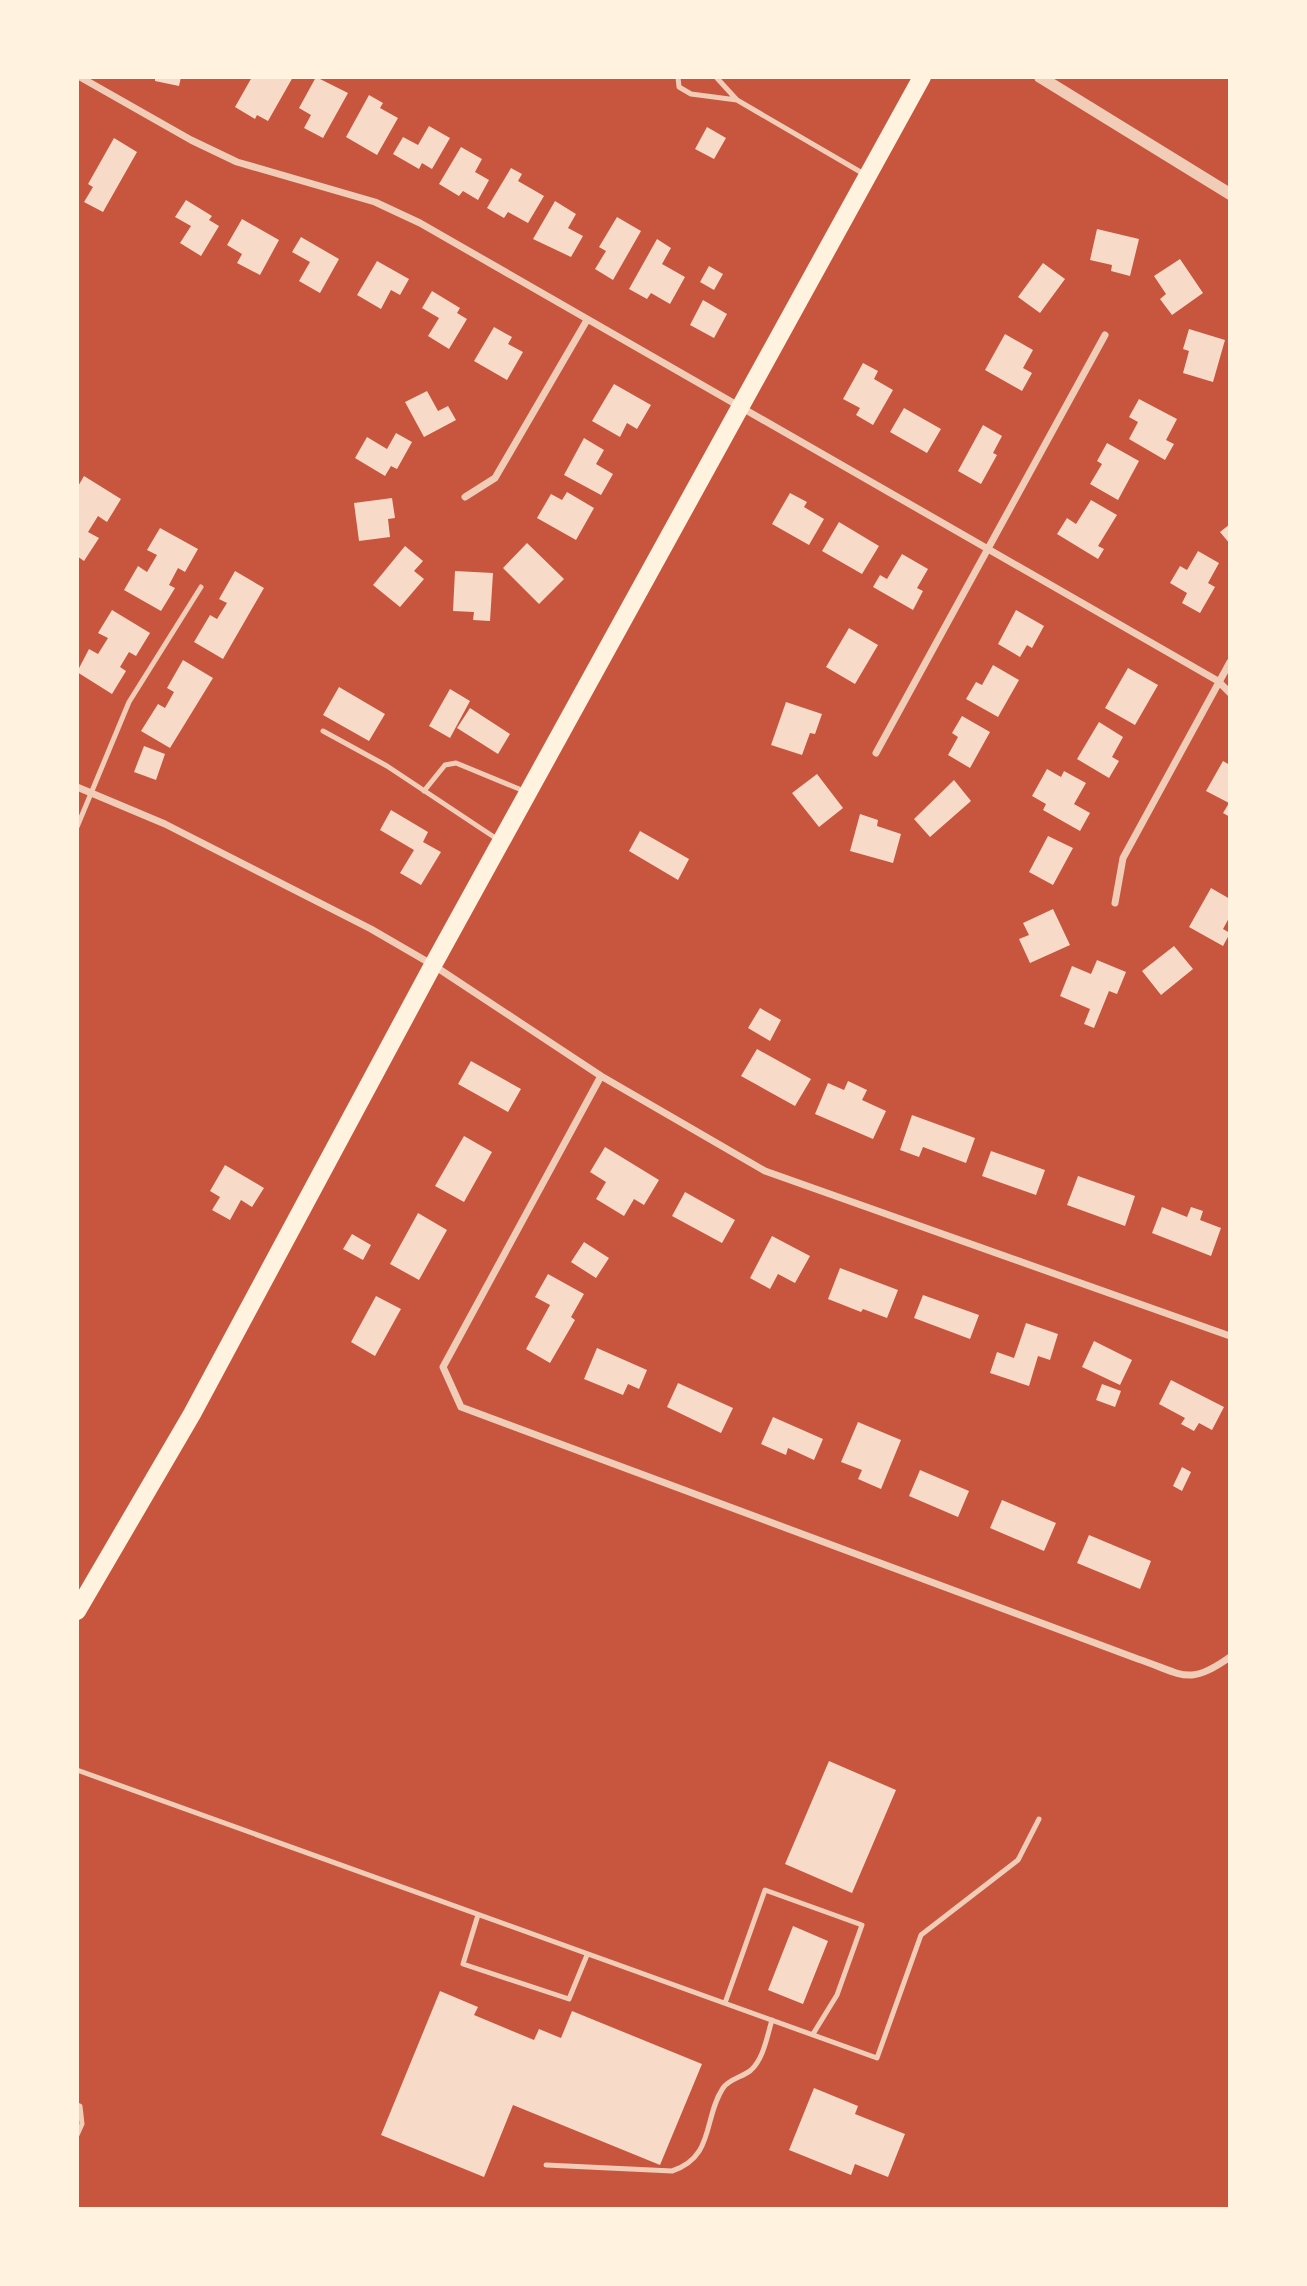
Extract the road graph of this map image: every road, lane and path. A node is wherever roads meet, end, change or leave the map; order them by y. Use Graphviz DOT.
graph roads {
  1 [pos="80,77"];
  2 [pos="678,77"];
  3 [pos="716,77"];
  4 [pos="922,77"];
  5 [pos="1040,77"];
  6 [pos="737,100"];
  7 [pos="869,177"];
  8 [pos="1230,194"];
  9 [pos="587,320"];
  10 [pos="1105,335"];
  11 [pos="742,410"];
  12 [pos="465,497"];
  13 [pos="988,551"];
  14 [pos="201,587"];
  15 [pos="1230,662"];
  16 [pos="1217,681"];
  17 [pos="1230,693"];
  18 [pos="323,731"];
  19 [pos="876,753"];
  20 [pos="77,787"];
  21 [pos="425,791"];
  22 [pos="92,793"];
  23 [pos="530,794"];
  24 [pos="77,827"];
  25 [pos="502,843"];
  26 [pos="1115,903"];
  27 [pos="433,965"];
  28 [pos="601,1076"];
  29 [pos="1230,1336"];
  30 [pos="77,1611"];
  31 [pos="1230,1657"];
  32 [pos="77,1770"];
  33 [pos="1039,1819"];
  34 [pos="478,1916"];
  35 [pos="587,1955"];
  36 [pos="725,2003"];
  37 [pos="772,2020"];
  38 [pos="813,2035"];
  39 [pos="77,2105"];
  40 [pos="77,2135"];
  41 [pos="546,2165"];
  1 -- 9 [label="street"];
  2 -- 6 [label="lane"];
  3 -- 6 [label="lane"];
  4 -- 7 [label="main road"];
  5 -- 8 [label="street"];
  6 -- 7 [label="lane"];
  7 -- 11 [label="main road"];
  9 -- 11 [label="street"];
  9 -- 12 [label="street"];
  10 -- 13 [label="street"];
  11 -- 13 [label="street"];
  11 -- 23 [label="main road"];
  13 -- 16 [label="street"];
  13 -- 19 [label="street"];
  14 -- 22 [label="lane"];
  15 -- 16 [label="street"];
  16 -- 17 [label="street"];
  16 -- 26 [label="street"];
  18 -- 21 [label="lane"];
  20 -- 22 [label="street"];
  21 -- 23 [label="lane"];
  21 -- 25 [label="lane"];
  22 -- 24 [label="lane"];
  22 -- 27 [label="street"];
  23 -- 25 [label="main road"];
  25 -- 27 [label="main road"];
  27 -- 28 [label="street"];
  27 -- 30 [label="main road"];
  28 -- 29 [label="street"];
  28 -- 31 [label="street"];
  32 -- 34 [label="lane"];
  33 -- 38 [label="lane"];
  34 -- 35 [label="lane"];
  34 -- 35 [label="lane"];
  35 -- 36 [label="lane"];
  36 -- 37 [label="lane"];
  36 -- 38 [label="lane"];
  37 -- 38 [label="lane"];
  37 -- 41 [label="lane"];
  39 -- 40 [label="lane"];
}
